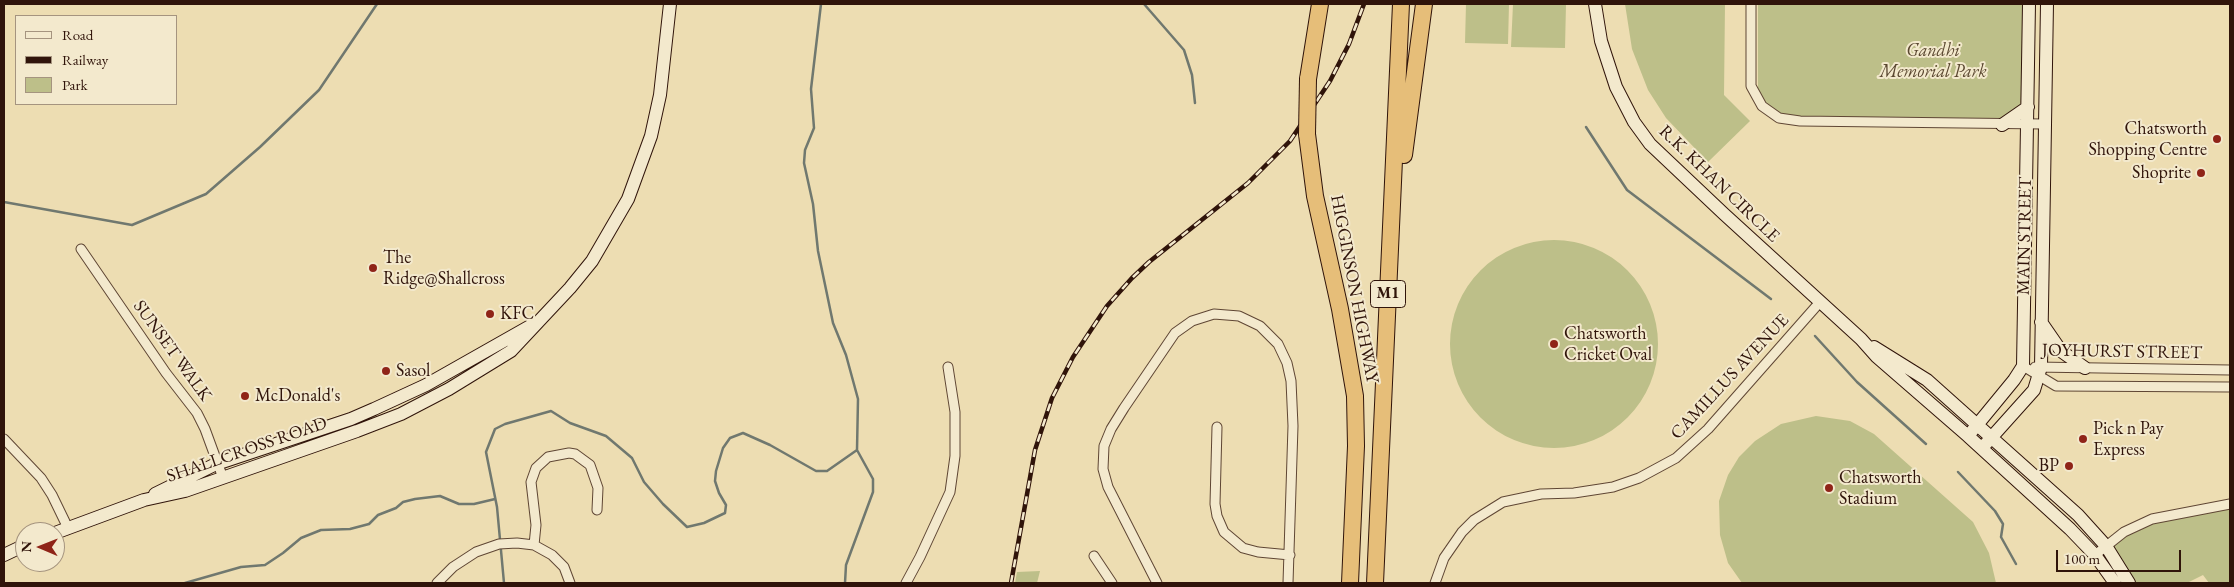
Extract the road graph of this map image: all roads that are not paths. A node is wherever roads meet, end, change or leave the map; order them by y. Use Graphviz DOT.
graph roads {
  1 [pos="670,4"];
  2 [pos="1320,4"];
  3 [pos="1401,4"];
  4 [pos="1424,4"];
  5 [pos="1595,4"];
  6 [pos="1600,4"];
  7 [pos="1751,4"];
  8 [pos="2029,4"];
  9 [pos="2047,4"];
  10 [pos="1598,23"];
  11 [pos="2028,107"];
  12 [pos="2028,124"];
  13 [pos="2044,124"];
  14 [pos="2002,125"];
  15 [pos="81,249"];
  16 [pos="1388,293"];
  17 [pos="1820,302"];
  18 [pos="538,322"];
  19 [pos="2041,322"];
  20 [pos="1861,339"];
  21 [pos="2022,366"];
  22 [pos="948,367"];
  23 [pos="2085,368"];
  24 [pos="2230,370"];
  25 [pos="2040,372"];
  26 [pos="2056,386"];
  27 [pos="2230,387"];
  28 [pos="2034,390"];
  29 [pos="1978,424"];
  30 [pos="1217,427"];
  31 [pos="1968,436"];
  32 [pos="1992,436"];
  33 [pos="4,439"];
  34 [pos="1982,448"];
  35 [pos="216,464"];
  36 [pos="223,478"];
  37 [pos="144,500"];
  38 [pos="2230,504"];
  39 [pos="597,510"];
  40 [pos="68,528"];
  41 [pos="65,529"];
  42 [pos="534,545"];
  43 [pos="2106,546"];
  44 [pos="2095,554"];
  45 [pos="1290,555"];
  46 [pos="1094,556"];
  47 [pos="437,583"];
  48 [pos="570,583"];
  49 [pos="906,583"];
  50 [pos="1112,583"];
  51 [pos="1157,583"];
  52 [pos="1288,583"];
  53 [pos="1350,583"];
  54 [pos="1375,583"];
  55 [pos="1435,583"];
  56 [pos="2115,583"];
  57 [pos="2130,583"];
  1 -- 18 [label="street, SHALLCROSS ROAD"];
  2 -- 53 [label="highway, HIGGINSON HIGHWAY, bridge"];
  3 -- 16 [label="highway, HIGGINSON HIGHWAY / M1"];
  4 -- 16 [label="highway"];
  5 -- 10 [label="street, R.K. KHAN CIRCLE"];
  6 -- 10 [label="street, R.K. KHAN CIRCLE"];
  7 -- 14 [label="street"];
  8 -- 11 [label="street, MAIN STREET"];
  9 -- 13 [label="street, MAIN STREET"];
  10 -- 17 [label="street, R.K. KHAN CIRCLE"];
  11 -- 12 [label="street, MAIN STREET"];
  11 -- 14 [label="street"];
  12 -- 13 [label="street"];
  12 -- 14 [label="street"];
  12 -- 21 [label="street, MAIN STREET"];
  13 -- 19 [label="street, MAIN STREET"];
  15 -- 35 [label="street, SUNSET WALK"];
  16 -- 54 [label="highway, HIGGINSON HIGHWAY / M1"];
  17 -- 20 [label="street, R.K. KHAN CIRCLE"];
  17 -- 55 [label="street, CAMILLUS AVENUE"];
  18 -- 35 [label="street, SHALLCROSS ROAD"];
  18 -- 36 [label="street, SHALLCROSS ROAD"];
  19 -- 23 [label="street"];
  19 -- 25 [label="street, MAIN STREET"];
  20 -- 29 [label="street, R.K. KHAN CIRCLE"];
  20 -- 31 [label="street, R.K. KHAN CIRCLE"];
  21 -- 25 [label="street, JOYHURST STREET"];
  21 -- 29 [label="street"];
  22 -- 49 [label="street"];
  23 -- 24 [label="street, JOYHURST STREET"];
  23 -- 25 [label="street, JOYHURST STREET"];
  25 -- 26 [label="street, JOYHURST STREET"];
  25 -- 28 [label="street, MAIN STREET"];
  26 -- 27 [label="street, JOYHURST STREET"];
  26 -- 28 [label="street, JOYHURST STREET"];
  28 -- 32 [label="street, MAIN STREET"];
  29 -- 31 [label="street"];
  29 -- 32 [label="street, R.K. KHAN CIRCLE"];
  30 -- 45 [label="street"];
  31 -- 34 [label="street, R.K. KHAN CIRCLE"];
  32 -- 34 [label="street, MAIN STREET"];
  32 -- 43 [label="street, R.K. KHAN CIRCLE"];
  33 -- 40 [label="street"];
  34 -- 44 [label="street, R.K. KHAN CIRCLE"];
  35 -- 36 [label="street, SUNSET WALK"];
  35 -- 37 [label="street, SHALLCROSS ROAD"];
  36 -- 37 [label="street, SHALLCROSS ROAD"];
  37 -- 40 [label="street, SHALLCROSS ROAD"];
  38 -- 43 [label="street"];
  39 -- 42 [label="street"];
  40 -- 41 [label="street, SHALLCROSS ROAD"];
  42 -- 47 [label="street"];
  42 -- 48 [label="street"];
  43 -- 44 [label="street"];
  43 -- 57 [label="street, R.K. KHAN CIRCLE"];
  44 -- 56 [label="street, R.K. KHAN CIRCLE"];
  45 -- 51 [label="street"];
  45 -- 52 [label="street"];
  46 -- 50 [label="street"];
}
